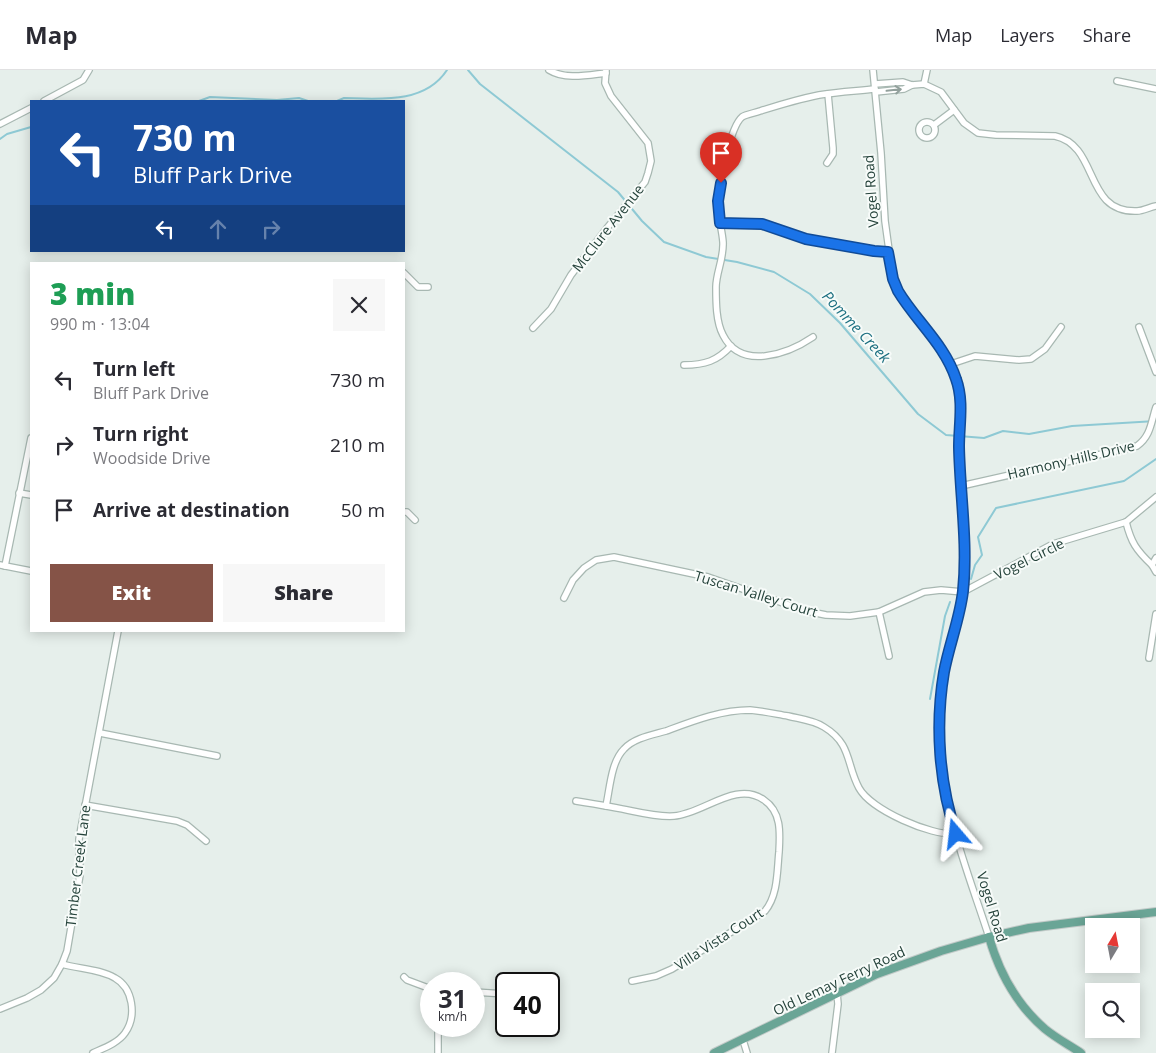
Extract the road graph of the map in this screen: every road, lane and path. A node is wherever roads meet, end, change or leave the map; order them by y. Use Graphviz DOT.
graph roads {
  1 [pos="89,70"];
  2 [pos="549,70"];
  3 [pos="873,70"];
  4 [pos="927,70"];
  5 [pos="606,72"];
  6 [pos="1117,81"];
  7 [pos="924,84"];
  8 [pos="875,88"];
  9 [pos="1156,89"];
  10 [pos="828,94"];
  11 [pos="46,100"];
  12 [pos="30,109"];
  13 [pos="954,110"];
  14 [pos="0,124"];
  15 [pos="934,125"];
  16 [pos="827,163"];
  17 [pos="1156,206"];
  18 [pos="720,223"];
  19 [pos="888,252"];
  20 [pos="405,274"];
  21 [pos="428,287"];
  22 [pos="1061,327"];
  23 [pos="1139,327"];
  24 [pos="533,328"];
  25 [pos="813,337"];
  26 [pos="731,346"];
  27 [pos="951,364"];
  28 [pos="684,365"];
  29 [pos="1156,372"];
  30 [pos="1155,409"];
  31 [pos="30,443"];
  32 [pos="961,486"];
  33 [pos="19,493"];
  34 [pos="30,495"];
  35 [pos="1156,497"];
  36 [pos="405,512"];
  37 [pos="415,520"];
  38 [pos="1126,522"];
  39 [pos="1156,558"];
  40 [pos="1152,564"];
  41 [pos="3,566"];
  42 [pos="30,571"];
  43 [pos="1156,572"];
  44 [pos="963,592"];
  45 [pos="564,598"];
  46 [pos="879,612"];
  47 [pos="1156,614"];
  48 [pos="118,632"];
  49 [pos="889,656"];
  50 [pos="1149,658"];
  51 [pos="100,733"];
  52 [pos="217,756"];
  53 [pos="576,801"];
  54 [pos="85,805"];
  55 [pos="606,806"];
  56 [pos="956,834"];
  57 [pos="206,841"];
  58 [pos="1156,912"];
  59 [pos="989,937"];
  60 [pos="62,964"];
  61 [pos="404,977"];
  62 [pos="632,981"];
  63 [pos="420,985"];
  64 [pos="837,993"];
  65 [pos="0,1009"];
  66 [pos="438,1037"];
  67 [pos="743,1040"];
  68 [pos="93,1053"];
  69 [pos="438,1053"];
  70 [pos="714,1053"];
  71 [pos="747,1053"];
  72 [pos="832,1053"];
  73 [pos="1081,1053"];
  1 -- 11 [label="street"];
  2 -- 5 [label="street"];
  3 -- 8 [label="street, Vogel Road"];
  4 -- 7 [label="street"];
  5 -- 24 [label="street, McClure Avenue"];
  6 -- 9 [label="street"];
  7 -- 8 [label="street"];
  7 -- 13 [label="street"];
  8 -- 10 [label="street"];
  8 -- 19 [label="street, Vogel Road"];
  10 -- 16 [label="street"];
  10 -- 18 [label="street"];
  12 -- 14 [label="street"];
  13 -- 15 [label="street"];
  13 -- 17 [label="street"];
  18 -- 19 [label="street"];
  18 -- 26 [label="street"];
  19 -- 27 [label="street, Vogel Road"];
  20 -- 21 [label="street"];
  22 -- 27 [label="street"];
  23 -- 29 [label="street"];
  25 -- 26 [label="street"];
  26 -- 28 [label="street"];
  27 -- 32 [label="street, Vogel Road"];
  30 -- 32 [label="street, Harmony Hills Drive"];
  31 -- 33 [label="street"];
  32 -- 44 [label="street, Vogel Road"];
  33 -- 34 [label="street"];
  33 -- 41 [label="street"];
  35 -- 38 [label="street, Vogel Circle"];
  36 -- 37 [label="street"];
  38 -- 40 [label="street"];
  38 -- 44 [label="street, Vogel Circle"];
  39 -- 40 [label="street"];
  40 -- 43 [label="street"];
  41 -- 42 [label="street"];
  44 -- 46 [label="street, Tuscan Valley Court"];
  44 -- 56 [label="street, Vogel Road"];
  45 -- 46 [label="street, Tuscan Valley Court"];
  46 -- 49 [label="street"];
  47 -- 50 [label="street"];
  48 -- 51 [label="street, Timber Creek Lane"];
  51 -- 52 [label="street"];
  51 -- 54 [label="street, Timber Creek Lane"];
  53 -- 55 [label="street, Villa Vista Court"];
  54 -- 57 [label="street"];
  54 -- 60 [label="street, Timber Creek Lane"];
  55 -- 56 [label="street"];
  55 -- 62 [label="street, Villa Vista Court"];
  56 -- 59 [label="street, Vogel Road"];
  58 -- 59 [label="main road, Old Lemay Ferry Road"];
  59 -- 64 [label="main road, Old Lemay Ferry Road"];
  59 -- 73 [label="main road, Vogel Road"];
  60 -- 65 [label="street, Timber Creek Lane"];
  60 -- 68 [label="street"];
  61 -- 63 [label="street"];
  64 -- 67 [label="main road, Old Lemay Ferry Road"];
  64 -- 72 [label="street"];
  66 -- 69 [label="street"];
  67 -- 70 [label="main road, Old Lemay Ferry Road"];
  67 -- 71 [label="street"];
}
